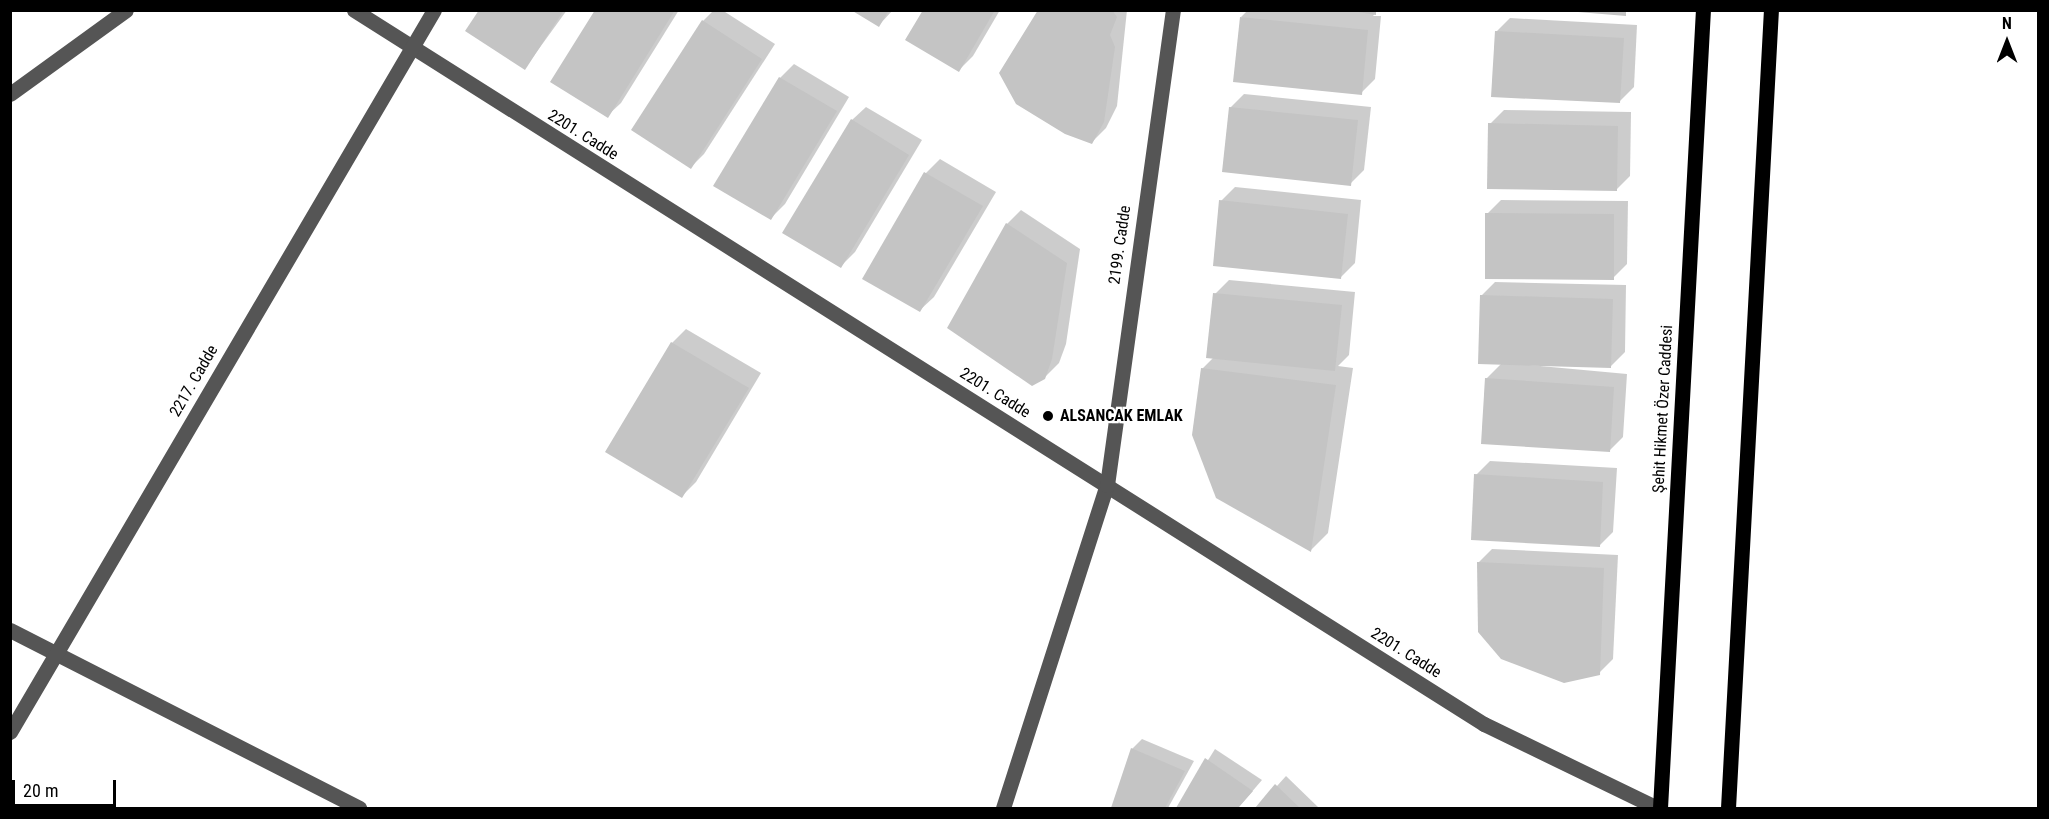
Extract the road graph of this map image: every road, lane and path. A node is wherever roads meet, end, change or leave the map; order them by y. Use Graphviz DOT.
graph roads {
  1 [pos="126,10"];
  2 [pos="354,10"];
  3 [pos="434,10"];
  4 [pos="1173,10"];
  5 [pos="1703,10"];
  6 [pos="1771,10"];
  7 [pos="410,48"];
  8 [pos="10,94"];
  9 [pos="1107,485"];
  10 [pos="10,630"];
  11 [pos="55,654"];
  12 [pos="10,732"];
  13 [pos="359,808"];
  14 [pos="1003,808"];
  15 [pos="1658,808"];
  16 [pos="1728,808"];
  1 -- 8 [label="street"];
  2 -- 7 [label="street, 2201. Cadde"];
  3 -- 7 [label="street, 2217. Cadde"];
  4 -- 9 [label="street, 2199. Cadde"];
  5 -- 15 [label="main road, Şehit Hikmet Özer Caddesi"];
  6 -- 16 [label="main road"];
  7 -- 9 [label="street, 2201. Cadde"];
  7 -- 11 [label="street, 2217. Cadde"];
  9 -- 14 [label="street, 2199. Cadde"];
  9 -- 15 [label="street, 2201. Cadde"];
  10 -- 11 [label="street"];
  11 -- 12 [label="street, 2217. Cadde"];
  11 -- 13 [label="street"];
}
